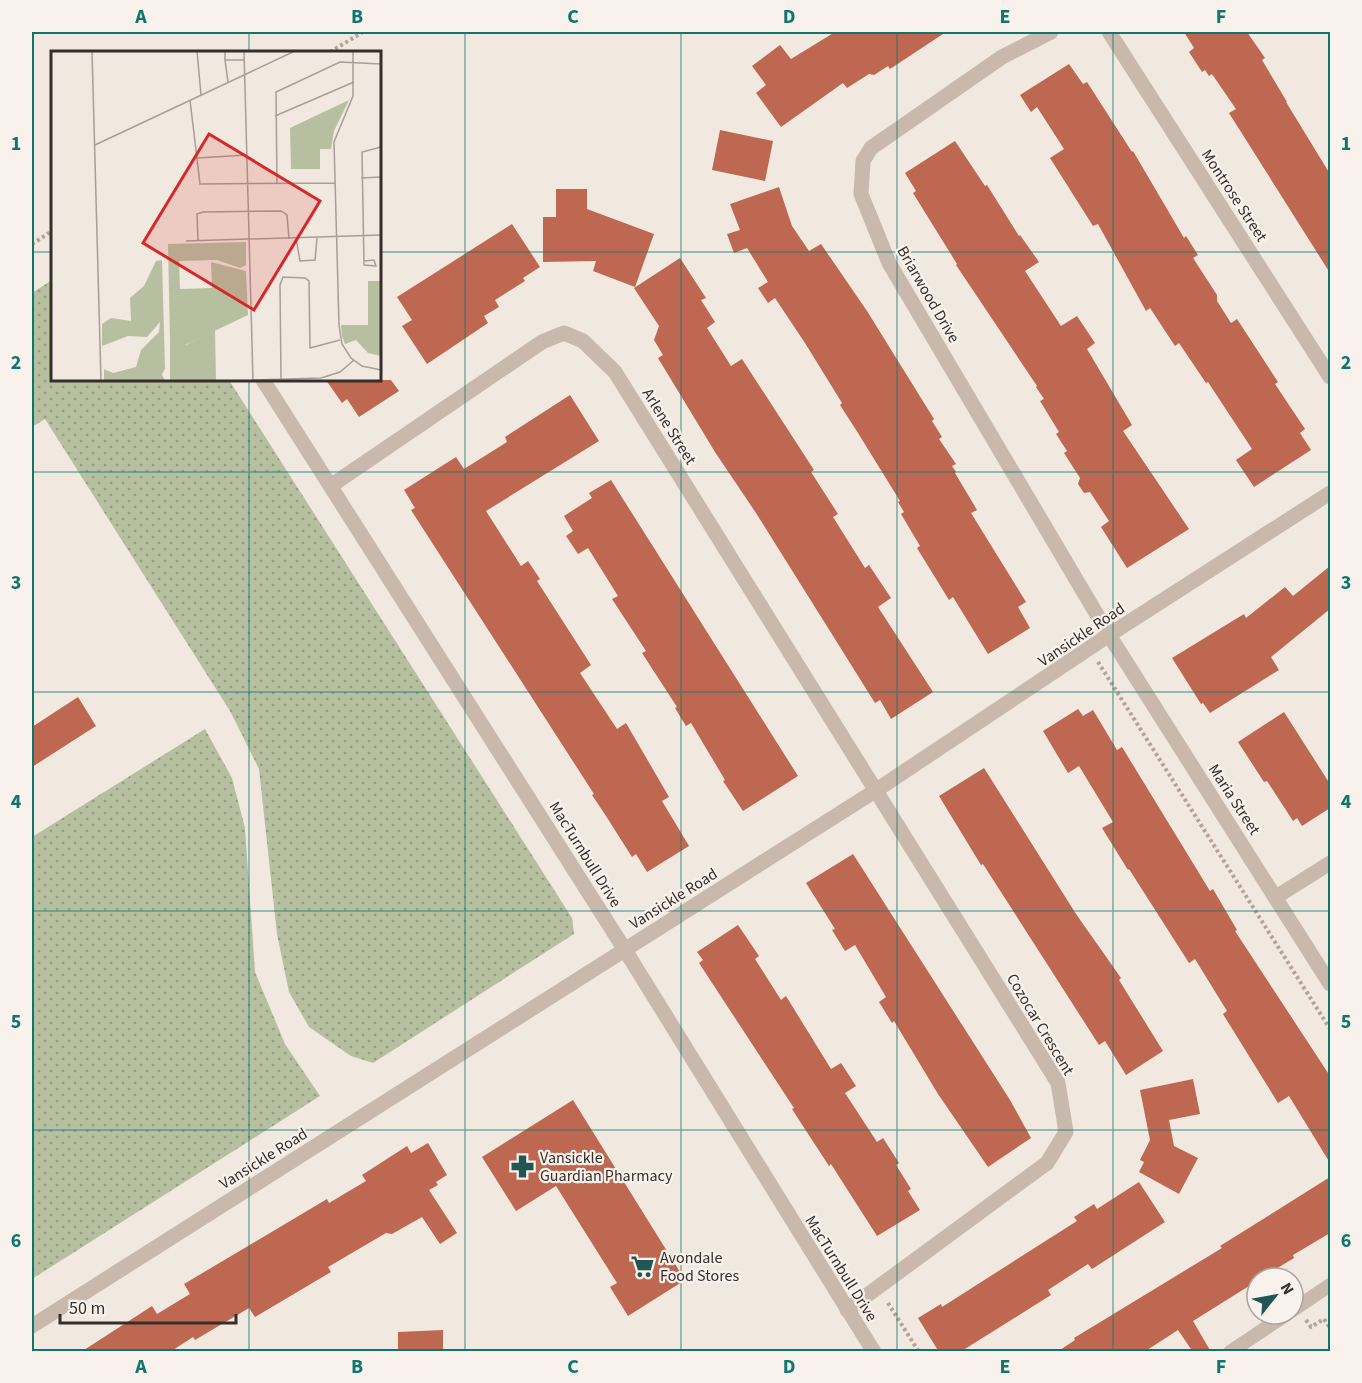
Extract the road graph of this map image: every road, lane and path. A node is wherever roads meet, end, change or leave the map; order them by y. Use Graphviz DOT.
graph roads {
  1 [pos="363,32"];
  2 [pos="1051,32"];
  3 [pos="1109,32"];
  4 [pos="332,51"];
  5 [pos="51,232"];
  6 [pos="32,244"];
  7 [pos="1330,377"];
  8 [pos="265,381"];
  9 [pos="332,485"];
  10 [pos="1330,494"];
  11 [pos="1109,635"];
  12 [pos="1089,649"];
  13 [pos="875,791"];
  14 [pos="1330,863"];
  15 [pos="1276,897"];
  16 [pos="625,950"];
  17 [pos="1330,984"];
  18 [pos="1330,1029"];
  19 [pos="1330,1285"];
  20 [pos="878,1287"];
  21 [pos="1305,1302"];
  22 [pos="847,1310"];
  23 [pos="32,1326"];
  24 [pos="1269,1326"];
  25 [pos="874,1352"];
  26 [pos="919,1352"];
  27 [pos="1230,1352"];
  1 -- 4 [label="path"];
  2 -- 11 [label="street, Briarwood Drive"];
  3 -- 7 [label="street, Montrose Street"];
  5 -- 6 [label="path"];
  8 -- 9 [label="street, MacTurnbull Drive"];
  9 -- 13 [label="street, Arlene Street"];
  9 -- 16 [label="street, MacTurnbull Drive"];
  10 -- 11 [label="street, Vansickle Road"];
  11 -- 12 [label="street, Vansickle Road"];
  11 -- 15 [label="street, Maria Street"];
  12 -- 13 [label="street, Vansickle Road"];
  12 -- 18 [label="path"];
  13 -- 16 [label="street, Vansickle Road"];
  13 -- 20 [label="street, Cozocar Crescent"];
  14 -- 15 [label="street"];
  15 -- 17 [label="street, Maria Street"];
  16 -- 22 [label="street, MacTurnbull Drive"];
  16 -- 23 [label="street, Vansickle Road"];
  19 -- 21 [label="lane"];
  20 -- 22 [label="street, Cozocar Crescent"];
  20 -- 26 [label="path"];
  22 -- 25 [label="street, MacTurnbull Drive"];
  24 -- 27 [label="lane"];
}
